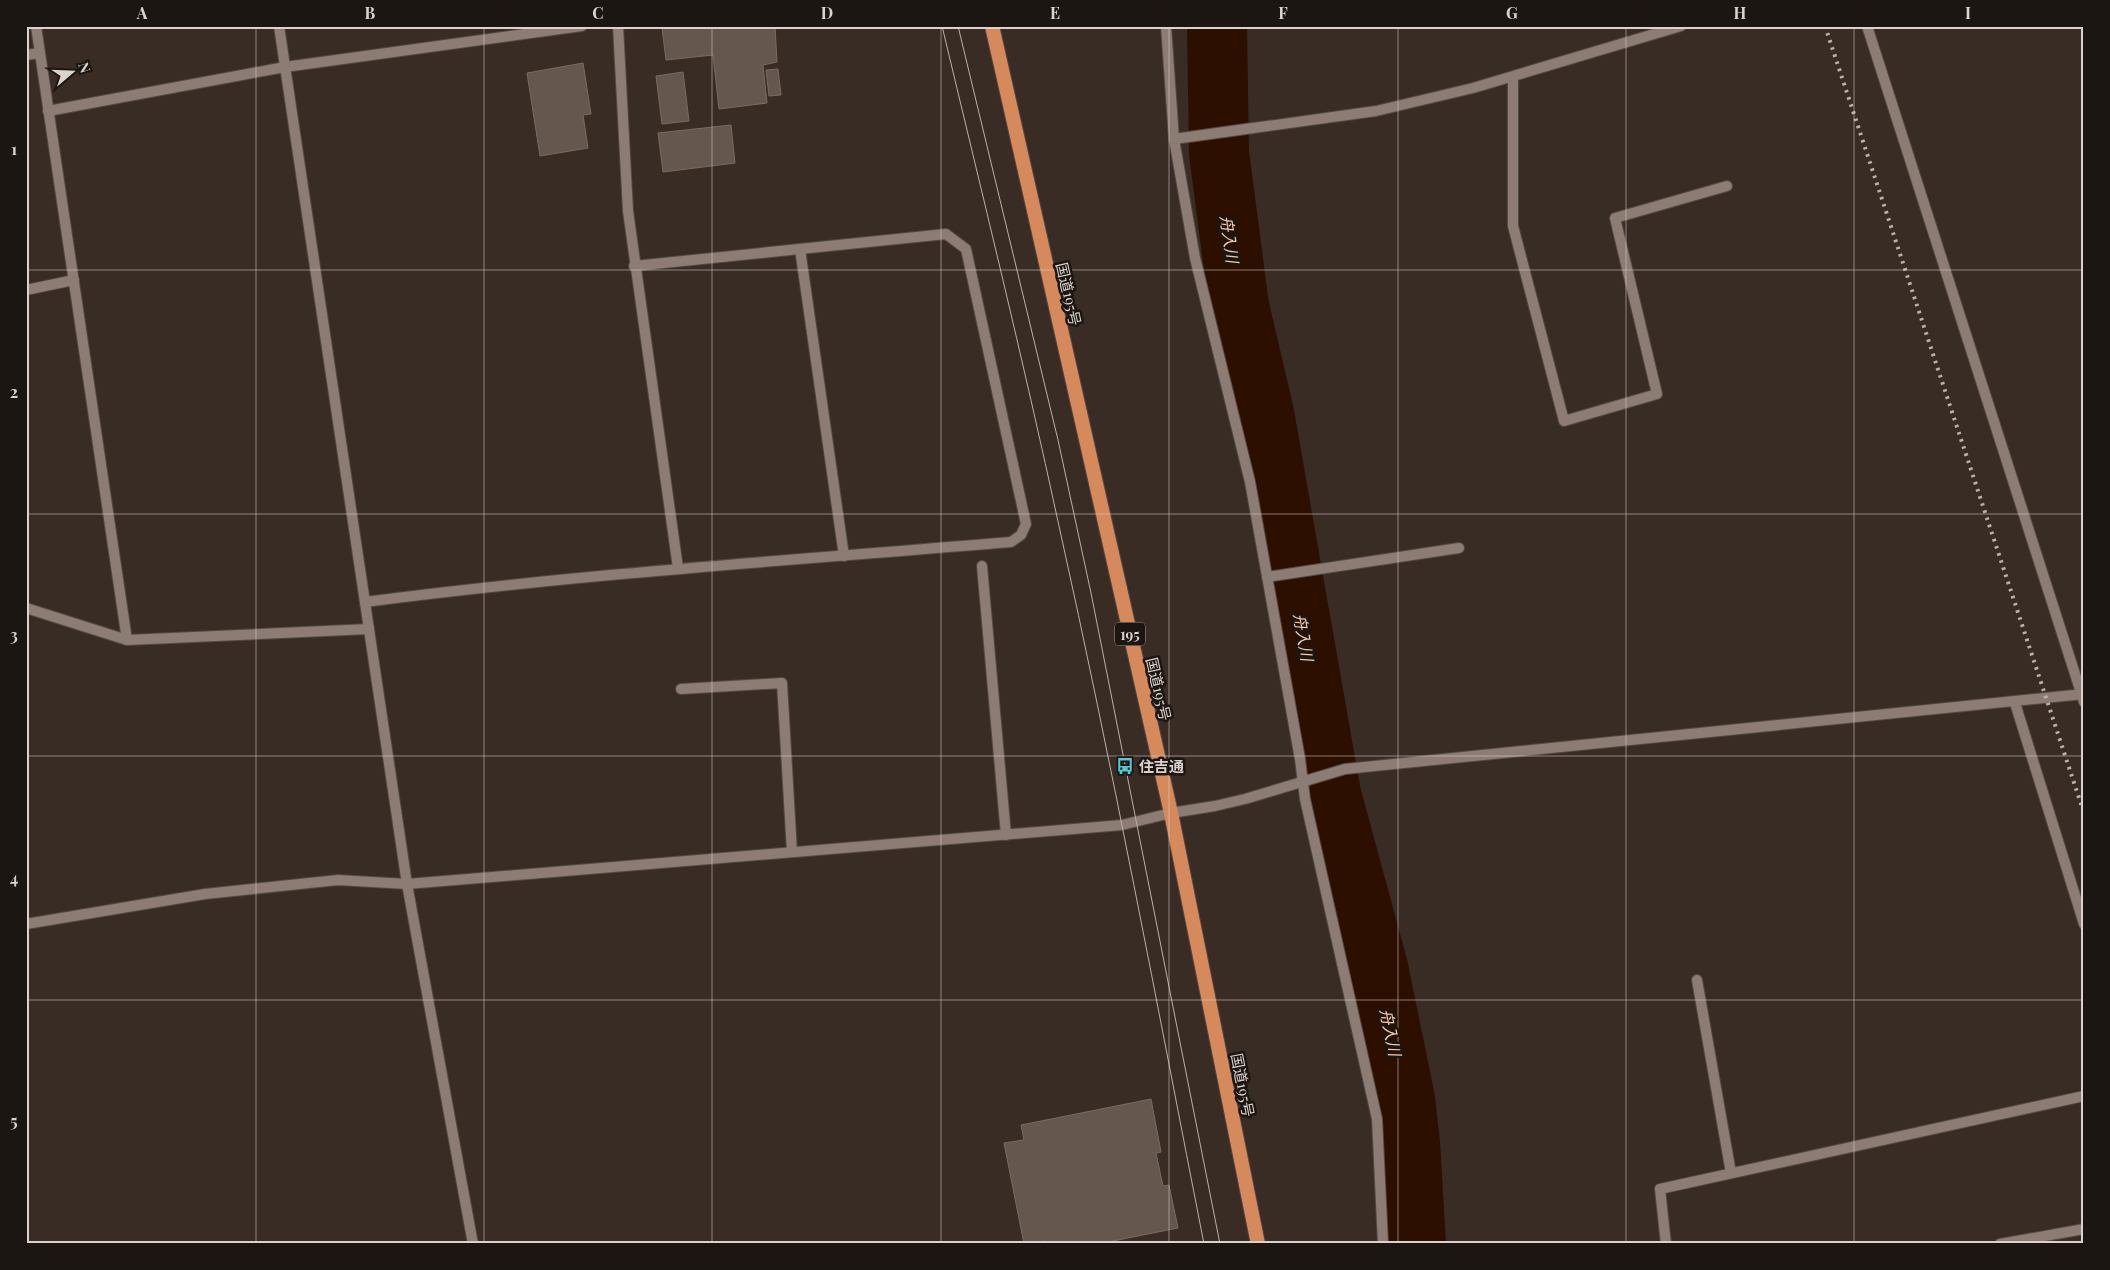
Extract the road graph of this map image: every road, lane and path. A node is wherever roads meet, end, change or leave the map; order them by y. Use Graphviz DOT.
graph roads {
  1 [pos="36,26"];
  2 [pos="279,26"];
  3 [pos="582,26"];
  4 [pos="618,26"];
  5 [pos="992,26"];
  6 [pos="1166,26"];
  7 [pos="1681,26"];
  8 [pos="1866,26"];
  9 [pos="40,53"];
  10 [pos="26,55"];
  11 [pos="285,67"];
  12 [pos="1513,76"];
  13 [pos="48,110"];
  14 [pos="1174,139"];
  15 [pos="1727,186"];
  16 [pos="800,249"];
  17 [pos="634,266"];
  18 [pos="74,280"];
  19 [pos="26,290"];
  20 [pos="1459,548"];
  21 [pos="844,556"];
  22 [pos="982,566"];
  23 [pos="678,568"];
  24 [pos="1267,577"];
  25 [pos="365,602"];
  26 [pos="26,608"];
  27 [pos="369,630"];
  28 [pos="127,640"];
  29 [pos="681,689"];
  30 [pos="2083,697"];
  31 [pos="2015,703"];
  32 [pos="1307,781"];
  33 [pos="1171,813"];
  34 [pos="1006,834"];
  35 [pos="792,852"];
  36 [pos="407,884"];
  37 [pos="26,924"];
  38 [pos="2084,924"];
  39 [pos="1697,980"];
  40 [pos="2084,1096"];
  41 [pos="1731,1173"];
  42 [pos="2084,1229"];
  43 [pos="473,1244"];
  44 [pos="1258,1244"];
  45 [pos="1382,1244"];
  46 [pos="1666,1244"];
  47 [pos="2000,1244"];
  1 -- 9 [label="street"];
  2 -- 11 [label="street"];
  3 -- 11 [label="street"];
  4 -- 17 [label="street"];
  5 -- 33 [label="highway, 国道195号 / 195"];
  6 -- 14 [label="street"];
  7 -- 12 [label="street"];
  8 -- 30 [label="street"];
  9 -- 10 [label="street"];
  9 -- 13 [label="street"];
  11 -- 13 [label="street"];
  11 -- 25 [label="street"];
  12 -- 14 [label="street"];
  12 -- 15 [label="street"];
  13 -- 18 [label="street"];
  14 -- 24 [label="street"];
  16 -- 17 [label="street"];
  16 -- 21 [label="street"];
  16 -- 21 [label="street"];
  17 -- 23 [label="street"];
  18 -- 19 [label="street"];
  18 -- 28 [label="street"];
  20 -- 24 [label="street"];
  21 -- 23 [label="street"];
  22 -- 34 [label="street"];
  23 -- 25 [label="street"];
  24 -- 32 [label="street"];
  25 -- 27 [label="street"];
  26 -- 28 [label="street"];
  27 -- 28 [label="street"];
  27 -- 36 [label="street"];
  29 -- 35 [label="street"];
  30 -- 31 [label="street"];
  31 -- 32 [label="street"];
  31 -- 38 [label="street"];
  32 -- 33 [label="street"];
  32 -- 45 [label="street"];
  33 -- 34 [label="street"];
  33 -- 44 [label="highway, 国道195号 / 195"];
  34 -- 35 [label="street"];
  35 -- 36 [label="street"];
  36 -- 37 [label="street"];
  36 -- 43 [label="street"];
  39 -- 41 [label="street"];
  40 -- 41 [label="street"];
  41 -- 46 [label="street"];
  42 -- 47 [label="street"];
}
